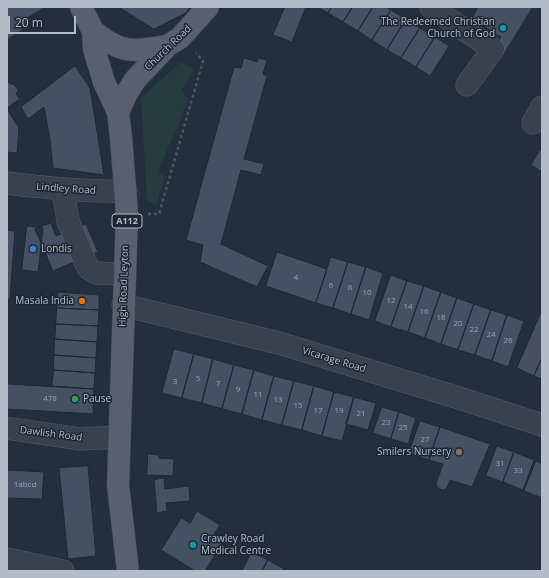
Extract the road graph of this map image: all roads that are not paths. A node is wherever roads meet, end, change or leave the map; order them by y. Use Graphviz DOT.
graph roads {
  1 [pos="81,7"];
  2 [pos="208,7"];
  3 [pos="431,7"];
  4 [pos="93,31"];
  5 [pos="173,42"];
  6 [pos="467,85"];
  7 [pos="118,112"];
  8 [pos="7,183"];
  9 [pos="63,190"];
  10 [pos="126,191"];
  11 [pos="124,274"];
  12 [pos="123,305"];
  13 [pos="542,425"];
  14 [pos="7,428"];
  15 [pos="119,437"];
  16 [pos="7,559"];
  17 [pos="63,571"];
  18 [pos="128,571"];
  1 -- 4 [label="main road, High Road Leyton / A112"];
  2 -- 5 [label="main road, Church Road"];
  3 -- 6 [label="street"];
  4 -- 5 [label="main road, A112"];
  4 -- 7 [label="main road, High Road Leyton / A112"];
  5 -- 7 [label="main road, Church Road"];
  7 -- 10 [label="main road, High Road Leyton / A112"];
  8 -- 9 [label="street, Lindley Road"];
  9 -- 10 [label="street, Lindley Road"];
  9 -- 11 [label="street"];
  10 -- 11 [label="main road, High Road Leyton / A112"];
  11 -- 12 [label="main road, High Road Leyton / A112"];
  12 -- 13 [label="street, Vicarage Road"];
  12 -- 15 [label="main road, High Road Leyton / A112"];
  14 -- 15 [label="street, Dawlish Road"];
  15 -- 18 [label="main road, High Road Leyton / A112"];
  16 -- 17 [label="street"];
}
